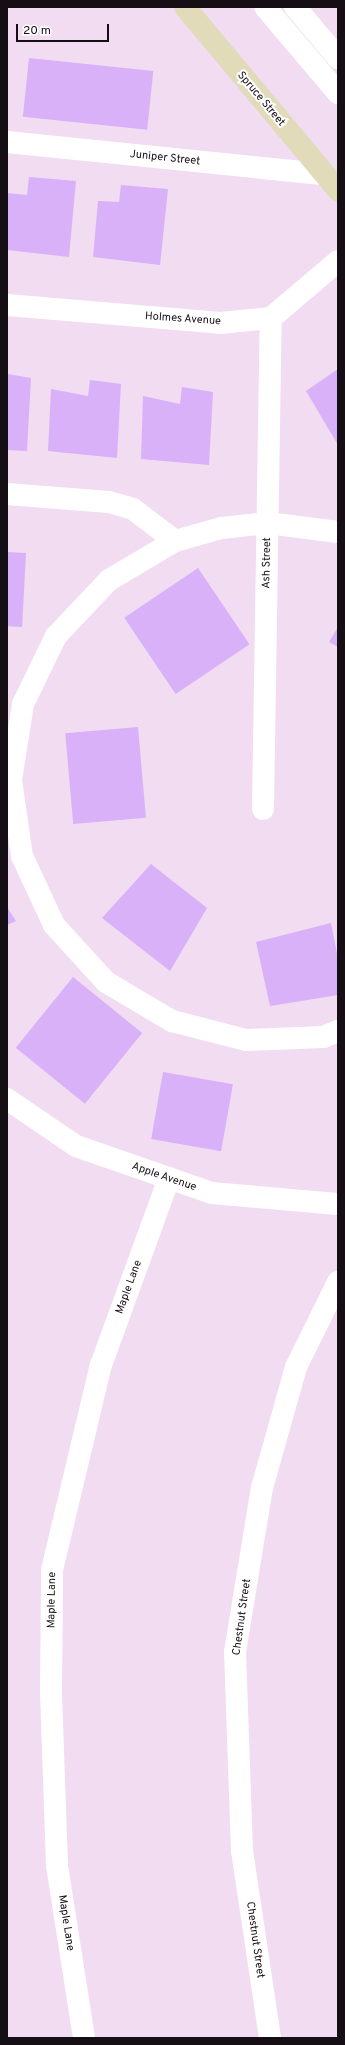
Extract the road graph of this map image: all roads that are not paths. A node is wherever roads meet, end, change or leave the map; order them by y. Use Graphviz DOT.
graph roads {
  1 [pos="185,7"];
  2 [pos="265,7"];
  3 [pos="295,7"];
  4 [pos="338,58"];
  5 [pos="338,94"];
  6 [pos="7,142"];
  7 [pos="324,174"];
  8 [pos="338,190"];
  9 [pos="338,261"];
  10 [pos="7,304"];
  11 [pos="271,318"];
  12 [pos="7,494"];
  13 [pos="268,523"];
  14 [pos="338,532"];
  15 [pos="175,541"];
  16 [pos="263,809"];
  17 [pos="338,1031"];
  18 [pos="8,1102"];
  19 [pos="169,1178"];
  20 [pos="338,1204"];
  21 [pos="338,1282"];
  22 [pos="84,2038"];
  23 [pos="270,2038"];
  1 -- 7 [label="main road, Spruce Street"];
  2 -- 5 [label="street"];
  3 -- 4 [label="street"];
  6 -- 7 [label="street, Juniper Street"];
  7 -- 8 [label="main road, Spruce Street"];
  9 -- 11 [label="street"];
  10 -- 11 [label="street, Holmes Avenue"];
  11 -- 13 [label="street, Ash Street"];
  12 -- 15 [label="street"];
  13 -- 14 [label="street"];
  13 -- 15 [label="street"];
  13 -- 16 [label="street, Ash Street"];
  15 -- 17 [label="street"];
  18 -- 19 [label="street, Apple Avenue"];
  19 -- 20 [label="street, Apple Avenue"];
  19 -- 22 [label="street, Maple Lane"];
  21 -- 23 [label="street, Chestnut Street"];
}
